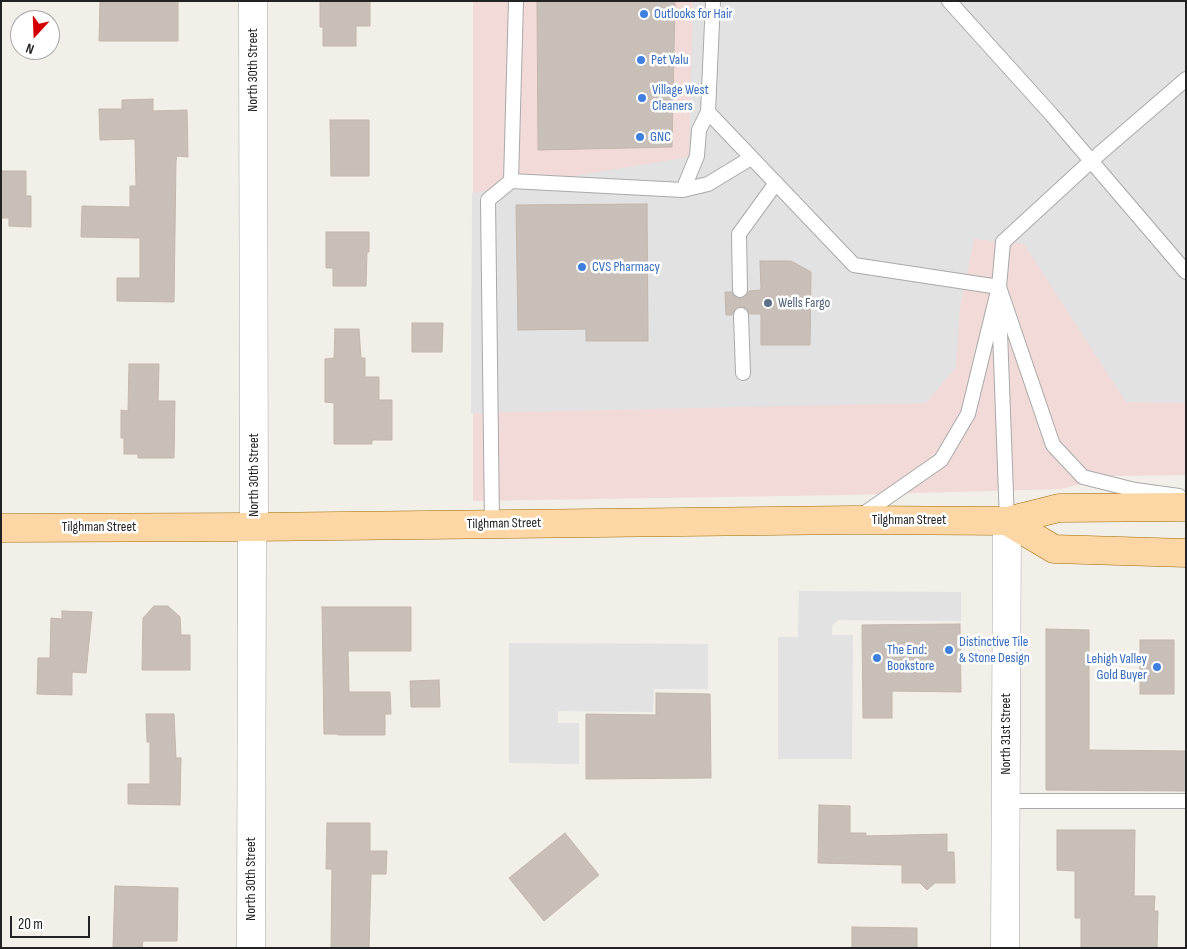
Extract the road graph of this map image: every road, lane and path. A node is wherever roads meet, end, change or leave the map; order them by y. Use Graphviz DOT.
graph roads {
  1 [pos="253,1"];
  2 [pos="516,1"];
  3 [pos="713,1"];
  4 [pos="949,1"];
  5 [pos="1186,79"];
  6 [pos="708,112"];
  7 [pos="751,158"];
  8 [pos="1091,161"];
  9 [pos="511,181"];
  10 [pos="776,183"];
  11 [pos="683,190"];
  12 [pos="1185,269"];
  13 [pos="998,287"];
  14 [pos="740,290"];
  15 [pos="741,315"];
  16 [pos="742,373"];
  17 [pos="1186,496"];
  18 [pos="1186,507"];
  19 [pos="854,520"];
  20 [pos="1007,521"];
  21 [pos="492,524"];
  22 [pos="254,527"];
  23 [pos="1,528"];
  24 [pos="1186,553"];
  25 [pos="1006,801"];
  26 [pos="1186,801"];
  27 [pos="251,948"];
  28 [pos="1005,948"];
  1 -- 22 [label="street, North 30th Street"];
  2 -- 9 [label="lane"];
  3 -- 6 [label="lane"];
  4 -- 8 [label="lane"];
  5 -- 8 [label="lane"];
  6 -- 7 [label="lane"];
  6 -- 11 [label="lane"];
  7 -- 10 [label="lane"];
  7 -- 11 [label="lane"];
  8 -- 12 [label="lane"];
  8 -- 13 [label="lane"];
  9 -- 11 [label="lane"];
  9 -- 21 [label="lane"];
  10 -- 13 [label="lane"];
  10 -- 14 [label="lane"];
  13 -- 17 [label="lane"];
  13 -- 19 [label="lane"];
  13 -- 20 [label="lane"];
  15 -- 16 [label="lane"];
  18 -- 20 [label="main road, Tilghman Street"];
  19 -- 20 [label="main road, Tilghman Street"];
  19 -- 21 [label="main road, Tilghman Street"];
  20 -- 24 [label="main road"];
  20 -- 25 [label="street, North 31st Street"];
  21 -- 22 [label="main road, Tilghman Street"];
  22 -- 23 [label="main road, Tilghman Street"];
  22 -- 27 [label="street, North 30th Street"];
  25 -- 26 [label="lane"];
  25 -- 28 [label="street, North 31st Street"];
}
